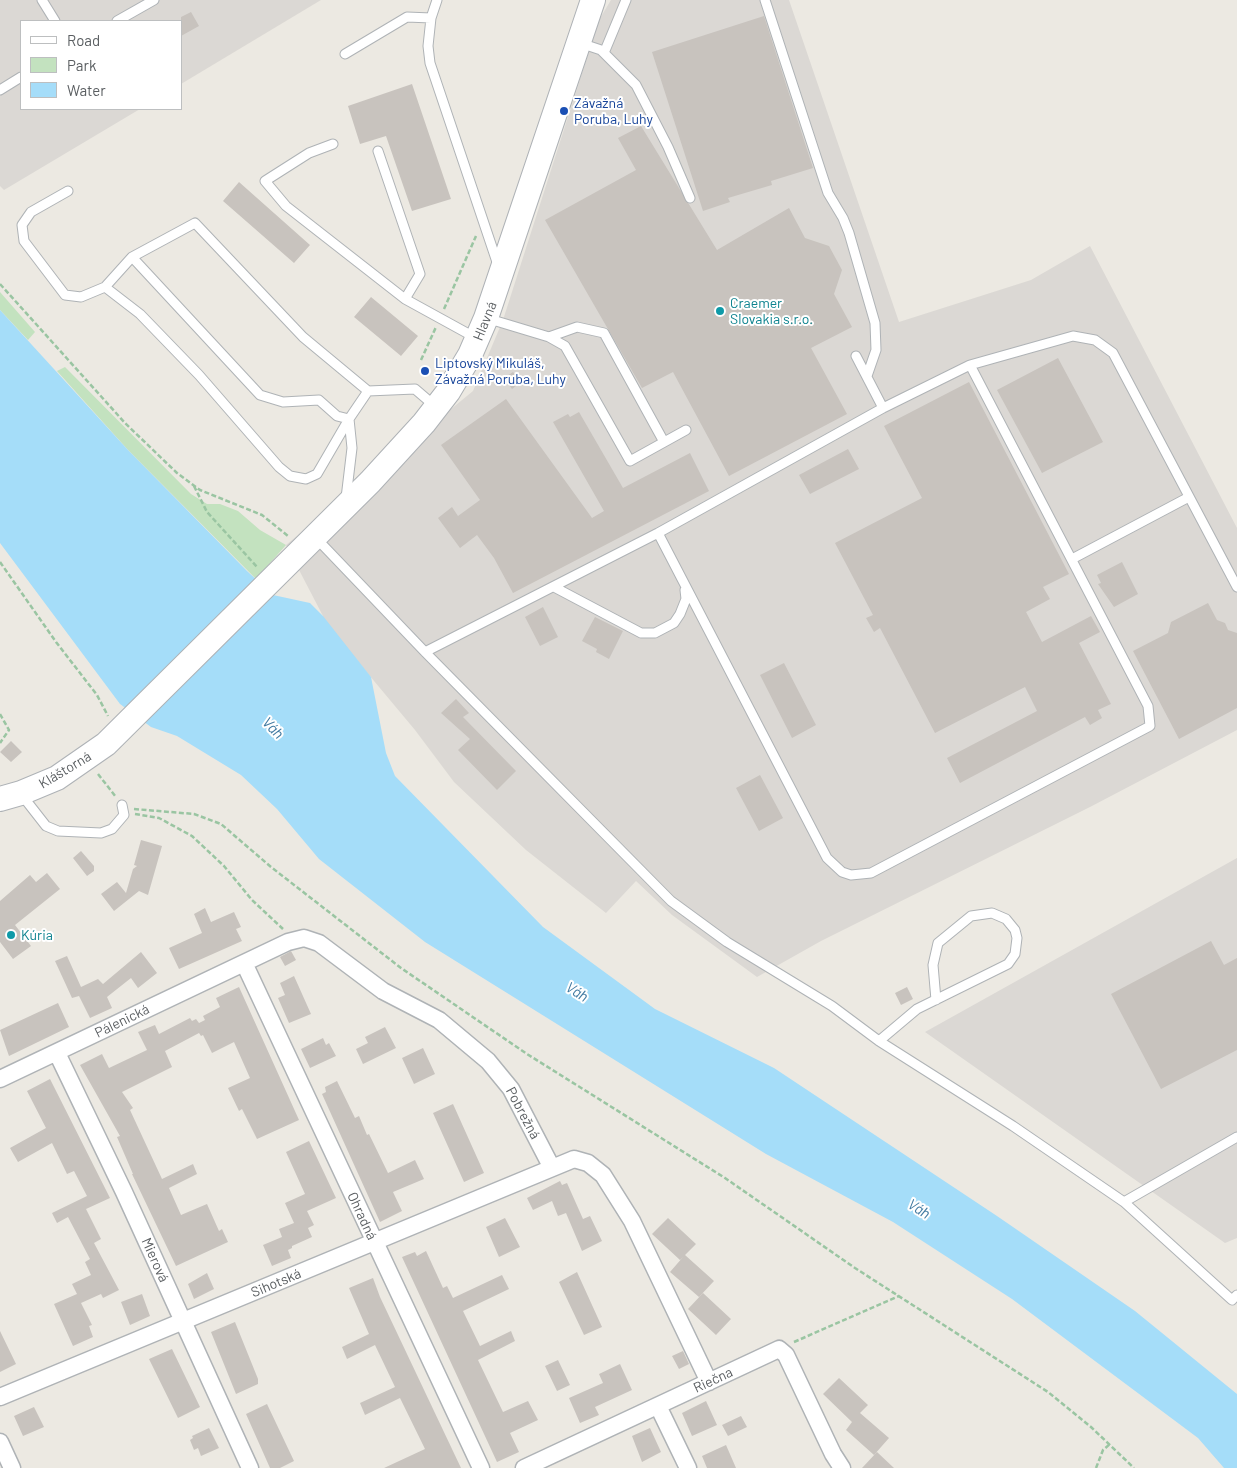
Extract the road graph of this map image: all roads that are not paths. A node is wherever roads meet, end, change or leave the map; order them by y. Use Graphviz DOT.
graph roads {
  1 [pos="42,0"];
  2 [pos="154,0"];
  3 [pos="437,0"];
  4 [pos="593,0"];
  5 [pos="626,0"];
  6 [pos="765,0"];
  7 [pos="431,18"];
  8 [pos="54,20"];
  9 [pos="119,20"];
  10 [pos="578,43"];
  11 [pos="604,53"];
  12 [pos="345,54"];
  13 [pos="20,78"];
  14 [pos="0,90"];
  15 [pos="334,144"];
  16 [pos="378,151"];
  17 [pos="68,191"];
  18 [pos="690,198"];
  19 [pos="132,257"];
  20 [pos="502,276"];
  21 [pos="105,287"];
  22 [pos="405,300"];
  23 [pos="482,329"];
  24 [pos="549,337"];
  25 [pos="856,356"];
  26 [pos="970,365"];
  27 [pos="867,376"];
  28 [pos="368,391"];
  29 [pos="436,407"];
  30 [pos="883,408"];
  31 [pos="349,419"];
  32 [pos="686,430"];
  33 [pos="664,442"];
  34 [pos="1189,497"];
  35 [pos="346,506"];
  36 [pos="658,533"];
  37 [pos="308,542"];
  38 [pos="1072,559"];
  39 [pos="270,580"];
  40 [pos="554,587"];
  41 [pos="685,587"];
  42 [pos="1237,587"];
  43 [pos="425,652"];
  44 [pos="11,796"];
  45 [pos="123,808"];
  46 [pos="244,963"];
  47 [pos="936,1000"];
  48 [pos="879,1041"];
  49 [pos="57,1052"];
  50 [pos="0,1079"];
  51 [pos="1237,1137"];
  52 [pos="552,1168"];
  53 [pos="1124,1202"];
  54 [pos="374,1243"];
  55 [pos="1237,1295"];
  56 [pos="184,1322"];
  57 [pos="709,1382"];
  58 [pos="0,1397"];
  59 [pos="658,1406"];
  60 [pos="0,1442"];
  61 [pos="12,1468"];
  62 [pos="250,1468"];
  63 [pos="481,1468"];
  64 [pos="524,1468"];
  65 [pos="688,1468"];
  66 [pos="842,1468"];
  1 -- 8 [label="lane"];
  2 -- 9 [label="lane"];
  3 -- 7 [label="lane"];
  4 -- 10 [label="street, Hlavná"];
  5 -- 11 [label="lane"];
  6 -- 27 [label="lane"];
  7 -- 12 [label="lane"];
  7 -- 20 [label="lane"];
  10 -- 11 [label="lane"];
  10 -- 20 [label="street, Hlavná"];
  11 -- 18 [label="lane"];
  13 -- 14 [label="lane"];
  15 -- 22 [label="lane"];
  16 -- 22 [label="lane"];
  17 -- 21 [label="lane"];
  19 -- 21 [label="lane"];
  19 -- 28 [label="lane"];
  19 -- 31 [label="lane"];
  20 -- 23 [label="street, Hlavná"];
  21 -- 31 [label="lane"];
  22 -- 23 [label="lane"];
  23 -- 24 [label="lane"];
  23 -- 29 [label="street, Hlavná"];
  24 -- 33 [label="lane"];
  24 -- 33 [label="lane"];
  25 -- 27 [label="lane"];
  26 -- 30 [label="lane"];
  26 -- 34 [label="lane"];
  26 -- 38 [label="lane"];
  27 -- 30 [label="lane"];
  28 -- 29 [label="lane"];
  28 -- 31 [label="lane"];
  29 -- 35 [label="street, Hlavná"];
  30 -- 36 [label="lane"];
  31 -- 35 [label="lane"];
  32 -- 33 [label="lane"];
  34 -- 38 [label="lane"];
  34 -- 42 [label="lane"];
  35 -- 37 [label="street, Hlavná"];
  36 -- 40 [label="lane"];
  36 -- 41 [label="lane"];
  37 -- 39 [label="street, Hlavná"];
  37 -- 43 [label="lane"];
  38 -- 41 [label="lane"];
  39 -- 44 [label="street, Kláštorná"];
  40 -- 41 [label="lane"];
  40 -- 43 [label="lane"];
  43 -- 48 [label="lane"];
  44 -- 45 [label="lane"];
  46 -- 49 [label="street, Pálenická"];
  46 -- 52 [label="street, Pobrežná"];
  46 -- 54 [label="street, Ohradná"];
  47 -- 47 [label="lane"];
  47 -- 48 [label="lane"];
  48 -- 53 [label="lane"];
  49 -- 50 [label="street, Pálenická"];
  49 -- 56 [label="street, Mierová"];
  51 -- 53 [label="lane"];
  52 -- 54 [label="street, Sihotská"];
  52 -- 57 [label="street"];
  53 -- 55 [label="lane"];
  54 -- 56 [label="street, Sihotská"];
  54 -- 63 [label="street, Ohradná"];
  56 -- 58 [label="street, Sihotská"];
  56 -- 62 [label="street, Mierová"];
  57 -- 59 [label="street, Riečna"];
  57 -- 66 [label="street, Riečna"];
  59 -- 64 [label="street, Riečna"];
  59 -- 65 [label="street"];
  60 -- 61 [label="street"];
}
